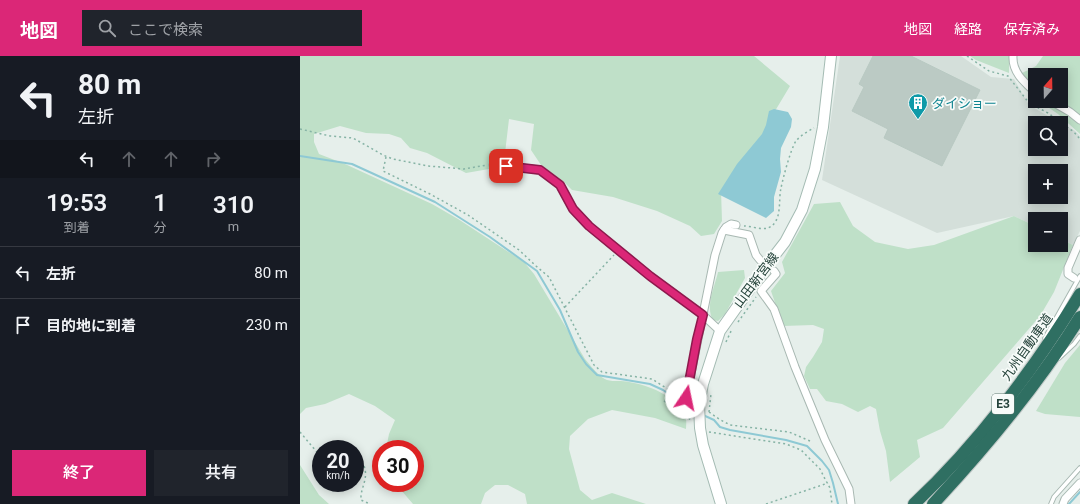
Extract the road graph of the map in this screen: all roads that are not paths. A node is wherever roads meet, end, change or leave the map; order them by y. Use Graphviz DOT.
graph roads {
  1 [pos="831,56"];
  2 [pos="1013,56"];
  3 [pos="1028,86"];
  4 [pos="1063,108"];
  5 [pos="1080,120"];
  6 [pos="493,165"];
  7 [pos="736,225"];
  8 [pos="724,230"];
  9 [pos="1080,240"];
  10 [pos="760,260"];
  11 [pos="774,271"];
  12 [pos="1077,277"];
  13 [pos="1080,294"];
  14 [pos="703,315"];
  15 [pos="1080,317"];
  16 [pos="720,331"];
  17 [pos="1080,336"];
  18 [pos="1031,368"];
  19 [pos="1042,374"];
  20 [pos="699,404"];
  21 [pos="1080,468"];
  22 [pos="1080,483"];
  23 [pos="721,504"];
  24 [pos="851,504"];
  25 [pos="914,504"];
  26 [pos="933,504"];
  27 [pos="1051,504"];
  28 [pos="1063,504"];
  1 -- 16 [label="main road, 山田新宮線"];
  2 -- 3 [label="street"];
  4 -- 5 [label="street"];
  6 -- 14 [label="street"];
  7 -- 8 [label="street"];
  8 -- 10 [label="street"];
  8 -- 14 [label="street"];
  9 -- 12 [label="street"];
  11 -- 24 [label="street"];
  12 -- 18 [label="lane"];
  13 -- 18 [label="highway, 九州自動車道 / E3"];
  14 -- 16 [label="street"];
  14 -- 20 [label="street"];
  15 -- 19 [label="highway, 九州自動車道 / E3"];
  16 -- 20 [label="main road, 山田新宮線"];
  17 -- 19 [label="lane"];
  18 -- 25 [label="highway, 九州自動車道 / E3"];
  19 -- 26 [label="highway, 九州自動車道 / E3"];
  20 -- 23 [label="main road, 山田新宮線"];
  21 -- 27 [label="lane"];
  22 -- 28 [label="street"];
}
